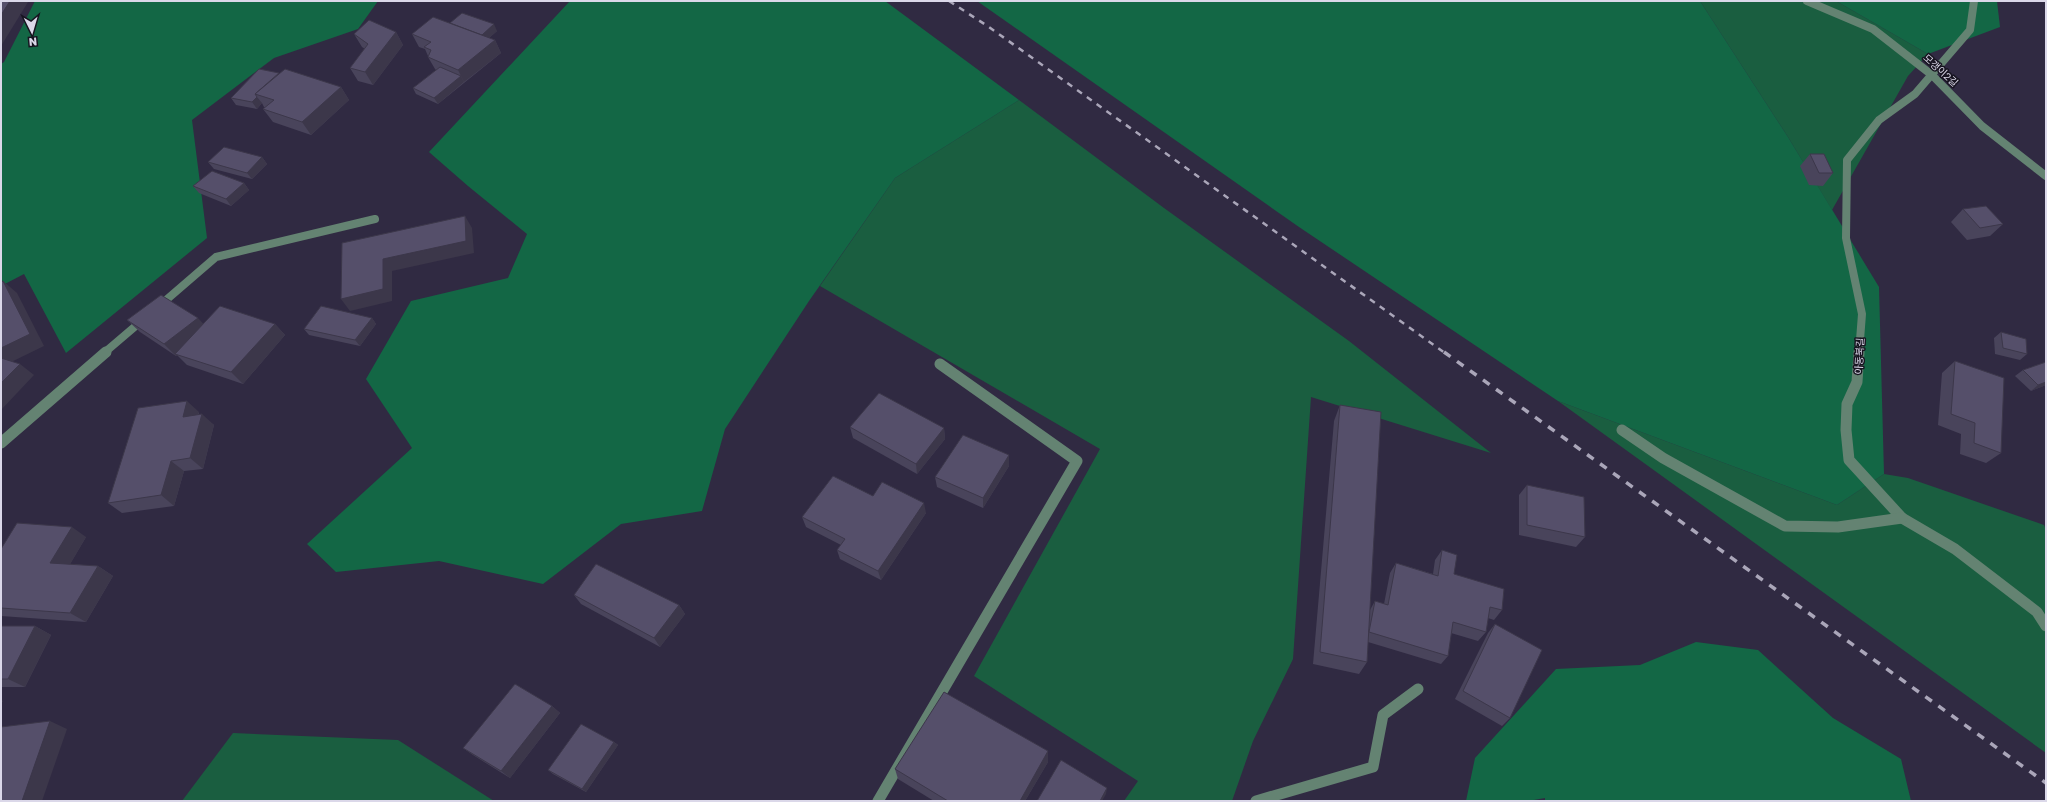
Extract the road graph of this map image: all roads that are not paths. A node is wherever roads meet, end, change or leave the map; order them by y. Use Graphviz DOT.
graph roads {
  1 [pos="1807,1"];
  2 [pos="1974,1"];
  3 [pos="1932,75"];
  4 [pos="2046,176"];
  5 [pos="375,219"];
  6 [pos="940,364"];
  7 [pos="1622,430"];
  8 [pos="1,443"];
  9 [pos="1902,518"];
  10 [pos="2046,626"];
  11 [pos="1418,689"];
  12 [pos="878,801"];
  13 [pos="1256,801"];
  1 -- 3 [label="street, 모갱이2길"];
  2 -- 3 [label="street, 아동북길"];
  3 -- 4 [label="street, 모갱이2길"];
  3 -- 9 [label="street, 아동북길"];
  5 -- 8 [label="street"];
  6 -- 12 [label="street"];
  7 -- 9 [label="street"];
  9 -- 10 [label="street, 아동북길"];
  11 -- 13 [label="street"];
}
